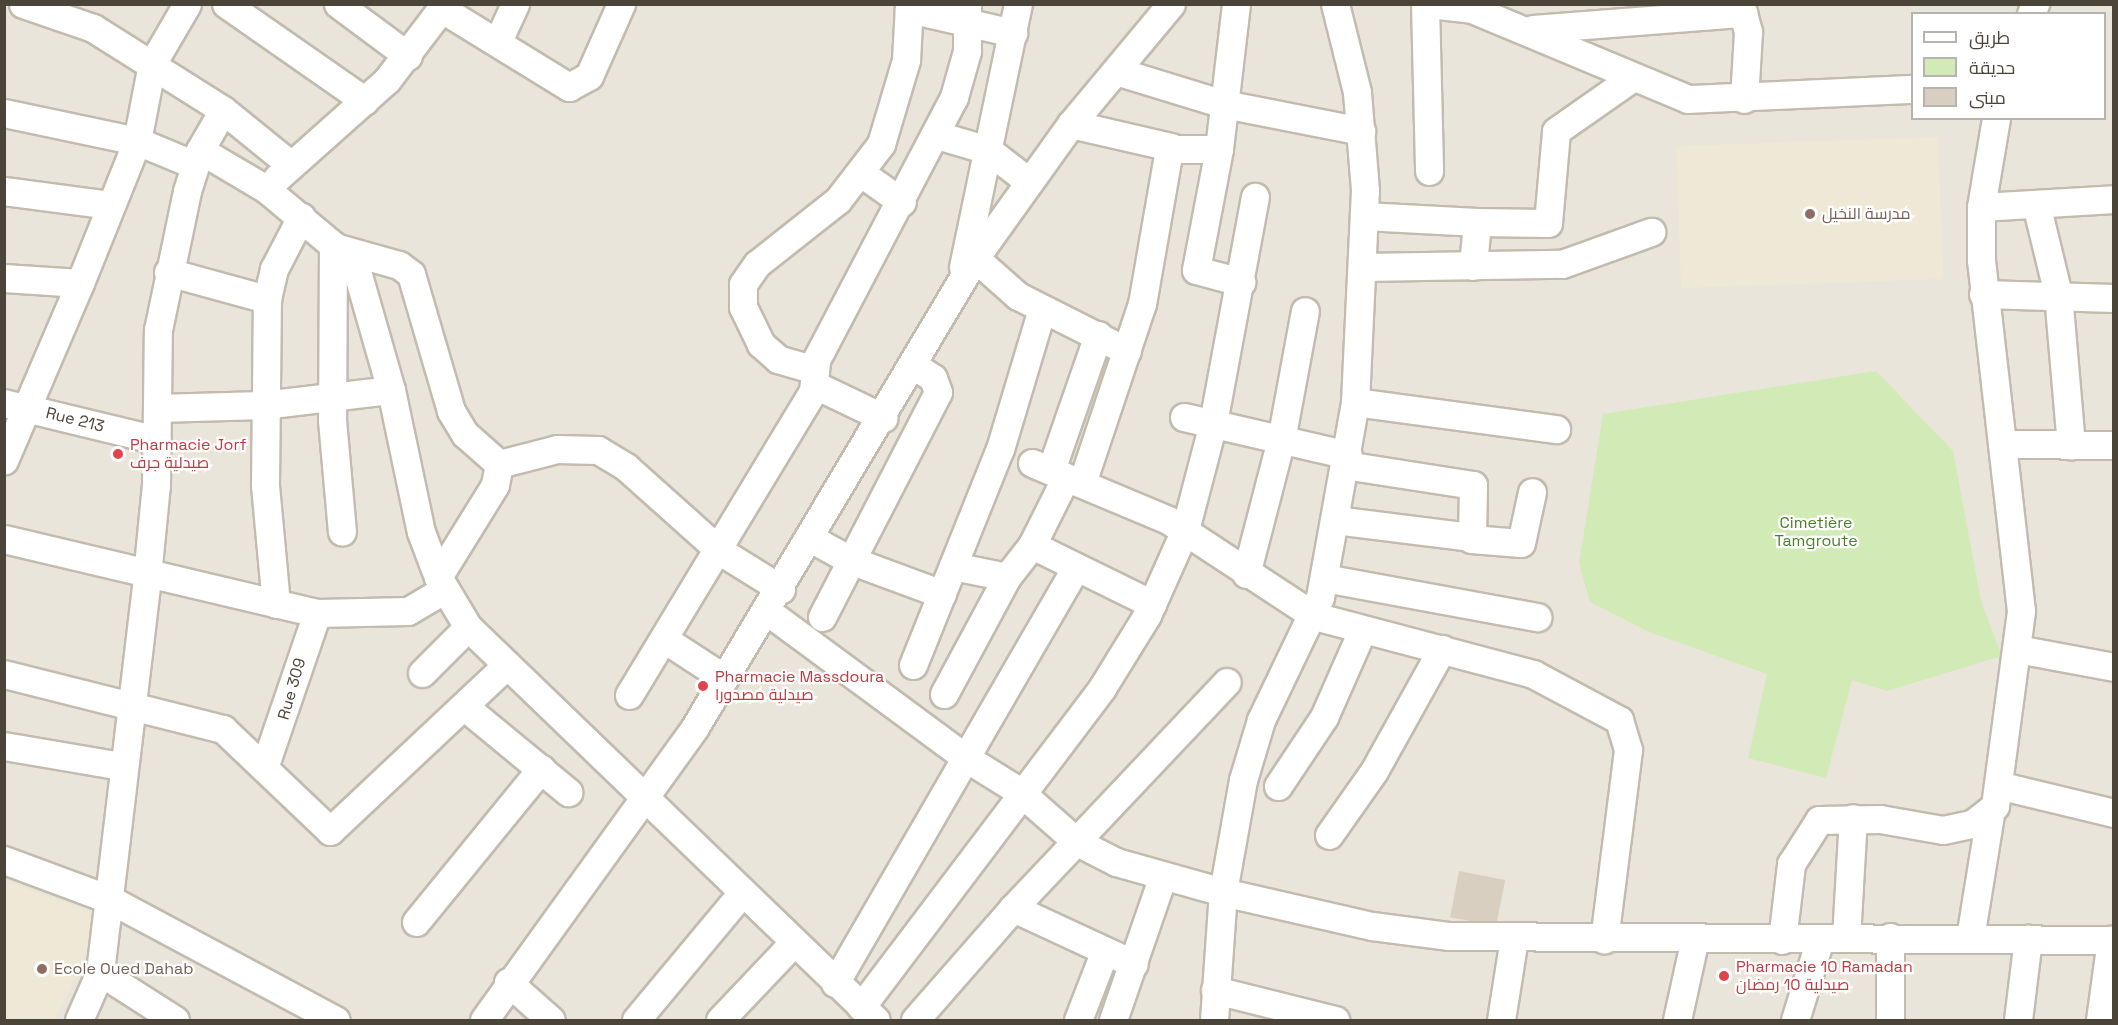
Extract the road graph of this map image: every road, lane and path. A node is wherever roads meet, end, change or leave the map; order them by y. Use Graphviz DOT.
graph roads {
  1 [pos="22,4"];
  2 [pos="187,4"];
  3 [pos="226,4"];
  4 [pos="338,4"];
  5 [pos="515,4"];
  6 [pos="621,4"];
  7 [pos="1018,4"];
  8 [pos="1236,4"];
  9 [pos="1335,4"];
  10 [pos="1425,4"];
  11 [pos="1429,4"];
  12 [pos="1168,5"];
  13 [pos="444,7"];
  14 [pos="909,7"];
  15 [pos="1472,7"];
  16 [pos="967,11"];
  17 [pos="79,12"];
  18 [pos="1522,30"];
  19 [pos="1014,33"];
  20 [pos="498,41"];
  21 [pos="408,56"];
  22 [pos="152,64"];
  23 [pos="1116,71"];
  24 [pos="1633,77"];
  25 [pos="1911,88"];
  26 [pos="1744,99"];
  27 [pos="365,101"];
  28 [pos="1224,104"];
  29 [pos="223,110"];
  30 [pos="4,113"];
  31 [pos="1996,120"];
  32 [pos="1071,124"];
  33 [pos="1360,131"];
  34 [pos="938,135"];
  35 [pos="137,141"];
  36 [pos="1171,147"];
  37 [pos="1219,149"];
  38 [pos="988,150"];
  39 [pos="197,158"];
  40 [pos="291,165"];
  41 [pos="1429,171"];
  42 [pos="861,173"];
  43 [pos="1028,181"];
  44 [pos="266,189"];
  45 [pos="4,191"];
  46 [pos="1255,197"];
  47 [pos="2114,199"];
  48 [pos="902,202"];
  49 [pos="2036,204"];
  50 [pos="111,205"];
  51 [pos="1981,207"];
  52 [pos="1364,216"];
  53 [pos="301,217"];
  54 [pos="1478,222"];
  55 [pos="1651,232"];
  56 [pos="343,250"];
  57 [pos="975,258"];
  58 [pos="1473,266"];
  59 [pos="1362,267"];
  60 [pos="168,272"];
  61 [pos="4,278"];
  62 [pos="960,281"];
  63 [pos="1241,282"];
  64 [pos="80,284"];
  65 [pos="1983,294"];
  66 [pos="2058,294"];
  67 [pos="2114,298"];
  68 [pos="267,299"];
  69 [pos="1042,309"];
  70 [pos="1305,311"];
  71 [pos="1098,335"];
  72 [pos="1128,351"];
  73 [pos="913,365"];
  74 [pos="813,377"];
  75 [pos="391,390"];
  76 [pos="331,397"];
  77 [pos="1355,402"];
  78 [pos="263,405"];
  79 [pos="16,406"];
  80 [pos="157,408"];
  81 [pos="1184,417"];
  82 [pos="884,418"];
  83 [pos="1214,423"];
  84 [pos="1556,429"];
  85 [pos="1281,440"];
  86 [pos="157,441"];
  87 [pos="2002,444"];
  88 [pos="2071,445"];
  89 [pos="2114,445"];
  90 [pos="4,460"];
  91 [pos="1347,460"];
  92 [pos="499,464"];
  93 [pos="1058,473"];
  94 [pos="1532,492"];
  95 [pos="1335,520"];
  96 [pos="1185,530"];
  97 [pos="342,532"];
  98 [pos="810,538"];
  99 [pos="4,539"];
  100 [pos="1471,539"];
  101 [pos="1032,545"];
  102 [pos="720,551"];
  103 [pos="850,560"];
  104 [pos="953,566"];
  105 [pos="1075,569"];
  106 [pos="1246,574"];
  107 [pos="147,576"];
  108 [pos="1007,578"];
  109 [pos="1324,578"];
  110 [pos="442,583"];
  111 [pos="942,594"];
  112 [pos="774,601"];
  113 [pos="276,604"];
  114 [pos="1152,604"];
  115 [pos="317,613"];
  116 [pos="1314,616"];
  117 [pos="822,617"];
  118 [pos="1537,617"];
  119 [pos="468,627"];
  120 [pos="1362,631"];
  121 [pos="664,639"];
  122 [pos="1443,649"];
  123 [pos="2017,649"];
  124 [pos="507,664"];
  125 [pos="914,665"];
  126 [pos="2114,667"];
  127 [pos="422,673"];
  128 [pos="4,674"];
  129 [pos="724,678"];
  130 [pos="1227,682"];
  131 [pos="944,694"];
  132 [pos="630,695"];
  133 [pos="129,704"];
  134 [pos="465,707"];
  135 [pos="4,746"];
  136 [pos="966,758"];
  137 [pos="265,765"];
  138 [pos="121,766"];
  139 [pos="541,769"];
  140 [pos="1998,785"];
  141 [pos="1278,786"];
  142 [pos="1019,791"];
  143 [pos="568,792"];
  144 [pos="645,799"];
  145 [pos="2114,813"];
  146 [pos="1990,814"];
  147 [pos="1853,818"];
  148 [pos="1329,835"];
  149 [pos="1077,842"];
  150 [pos="4,860"];
  151 [pos="1163,876"];
  152 [pos="1223,892"];
  153 [pos="742,893"];
  154 [pos="109,899"];
  155 [pos="1013,908"];
  156 [pos="416,922"];
  157 [pos="1890,937"];
  158 [pos="1514,938"];
  159 [pos="1695,938"];
  160 [pos="1833,938"];
  161 [pos="1970,938"];
  162 [pos="1604,939"];
  163 [pos="2028,939"];
  164 [pos="1782,940"];
  165 [pos="2112,940"];
  166 [pos="793,943"];
  167 [pos="1104,953"];
  168 [pos="1134,964"];
  169 [pos="100,972"];
  170 [pos="508,982"];
  171 [pos="835,983"];
  172 [pos="1212,1009"];
  173 [pos="868,1014"];
  174 [pos="79,1020"];
  175 [pos="174,1020"];
  176 [pos="336,1020"];
  177 [pos="484,1020"];
  178 [pos="551,1020"];
  179 [pos="636,1020"];
  180 [pos="720,1020"];
  181 [pos="915,1020"];
  182 [pos="1078,1020"];
  183 [pos="1113,1020"];
  184 [pos="1335,1020"];
  185 [pos="1501,1020"];
  186 [pos="1677,1020"];
  187 [pos="1795,1020"];
  188 [pos="1890,1020"];
  189 [pos="2018,1020"];
  190 [pos="2100,1020"];
  1 -- 17 [label="street"];
  2 -- 22 [label="street"];
  3 -- 27 [label="street"];
  4 -- 21 [label="street"];
  5 -- 20 [label="street"];
  6 -- 20 [label="street"];
  7 -- 19 [label="street"];
  8 -- 28 [label="street"];
  9 -- 33 [label="street"];
  10 -- 41 [label="street"];
  11 -- 15 [label="street"];
  12 -- 23 [label="street"];
  13 -- 20 [label="street"];
  13 -- 21 [label="street"];
  14 -- 16 [label="street"];
  14 -- 42 [label="street"];
  15 -- 18 [label="street"];
  16 -- 19 [label="street"];
  16 -- 34 [label="street"];
  17 -- 22 [label="street"];
  18 -- 24 [label="street"];
  18 -- 26 [label="street"];
  19 -- 38 [label="street"];
  21 -- 27 [label="street"];
  22 -- 29 [label="street"];
  22 -- 35 [label="street"];
  23 -- 28 [label="street"];
  23 -- 32 [label="street"];
  24 -- 26 [label="street"];
  24 -- 54 [label="street"];
  25 -- 26 [label="street"];
  27 -- 40 [label="street"];
  28 -- 33 [label="street"];
  28 -- 37 [label="street"];
  29 -- 39 [label="street"];
  29 -- 40 [label="street"];
  30 -- 35 [label="street"];
  31 -- 51 [label="street"];
  32 -- 36 [label="street"];
  32 -- 43 [label="street"];
  33 -- 52 [label="street"];
  34 -- 38 [label="street"];
  34 -- 48 [label="street"];
  35 -- 39 [label="street"];
  35 -- 50 [label="street"];
  36 -- 37 [label="street"];
  36 -- 72 [label="street"];
  37 -- 63 [label="street"];
  38 -- 43 [label="street"];
  38 -- 62 [label="street"];
  39 -- 44 [label="street"];
  39 -- 60 [label="street"];
  40 -- 44 [label="street"];
  42 -- 48 [label="street"];
  42 -- 74 [label="street"];
  43 -- 57 [label="street"];
  44 -- 53 [label="street"];
  45 -- 50 [label="street"];
  46 -- 63 [label="street"];
  47 -- 49 [label="street"];
  48 -- 74 [label="street"];
  49 -- 51 [label="street"];
  49 -- 66 [label="street"];
  50 -- 64 [label="street"];
  51 -- 65 [label="street"];
  52 -- 54 [label="street"];
  52 -- 59 [label="street"];
  53 -- 56 [label="street"];
  53 -- 68 [label="street"];
  54 -- 58 [label="street"];
  55 -- 58 [label="street"];
  56 -- 75 [label="street"];
  56 -- 76 [label="street"];
  56 -- 92 [label="street"];
  57 -- 62 [label="street"];
  57 -- 69 [label="street"];
  58 -- 59 [label="street"];
  59 -- 77 [label="street"];
  60 -- 68 [label="street"];
  60 -- 80 [label="street"];
  61 -- 64 [label="street"];
  62 -- 73 [label="street"];
  63 -- 83 [label="street"];
  64 -- 79 [label="street"];
  65 -- 66 [label="street"];
  65 -- 87 [label="street"];
  66 -- 67 [label="street"];
  66 -- 88 [label="street"];
  68 -- 78 [label="street"];
  69 -- 71 [label="street"];
  69 -- 104 [label="street"];
  70 -- 85 [label="street"];
  71 -- 72 [label="street"];
  71 -- 93 [label="street"];
  72 -- 93 [label="street"];
  73 -- 82 [label="street"];
  73 -- 103 [label="street"];
  74 -- 82 [label="street"];
  74 -- 102 [label="street"];
  75 -- 76 [label="street"];
  75 -- 110 [label="street"];
  76 -- 78 [label="street"];
  76 -- 97 [label="street"];
  77 -- 84 [label="street"];
  77 -- 91 [label="street"];
  78 -- 80 [label="street"];
  78 -- 113 [label="street"];
  79 -- 86 [label="street, Rue 213"];
  79 -- 90 [label="street"];
  80 -- 86 [label="street"];
  81 -- 83 [label="street"];
  82 -- 98 [label="street"];
  83 -- 85 [label="street"];
  83 -- 96 [label="street"];
  85 -- 91 [label="street"];
  85 -- 106 [label="street"];
  86 -- 107 [label="street"];
  87 -- 88 [label="street"];
  87 -- 123 [label="street"];
  88 -- 89 [label="street"];
  91 -- 95 [label="street"];
  91 -- 100 [label="street"];
  92 -- 102 [label="street"];
  92 -- 110 [label="street"];
  93 -- 96 [label="street"];
  93 -- 101 [label="street"];
  94 -- 100 [label="street"];
  95 -- 100 [label="street"];
  95 -- 109 [label="street"];
  96 -- 106 [label="street"];
  96 -- 114 [label="street"];
  98 -- 103 [label="street"];
  98 -- 112 [label="street"];
  99 -- 107 [label="street"];
  101 -- 105 [label="street"];
  101 -- 108 [label="street"];
  102 -- 112 [label="street"];
  102 -- 121 [label="street"];
  103 -- 111 [label="street"];
  103 -- 117 [label="street"];
  104 -- 108 [label="street"];
  104 -- 111 [label="street"];
  105 -- 114 [label="street"];
  105 -- 136 [label="street"];
  106 -- 116 [label="street"];
  107 -- 113 [label="street"];
  107 -- 133 [label="street"];
  108 -- 131 [label="street"];
  109 -- 116 [label="street"];
  109 -- 118 [label="street"];
  110 -- 115 [label="street"];
  110 -- 119 [label="street"];
  111 -- 125 [label="street"];
  112 -- 129 [label="street"];
  112 -- 136 [label="street"];
  113 -- 115 [label="street"];
  114 -- 142 [label="street"];
  115 -- 137 [label="street, Rue 309"];
  116 -- 120 [label="street"];
  116 -- 152 [label="street"];
  119 -- 124 [label="street"];
  119 -- 127 [label="street"];
  120 -- 122 [label="street"];
  120 -- 141 [label="street"];
  121 -- 129 [label="street"];
  121 -- 132 [label="street"];
  122 -- 148 [label="street"];
  122 -- 162 [label="street"];
  123 -- 126 [label="street"];
  123 -- 140 [label="street"];
  124 -- 134 [label="street"];
  124 -- 144 [label="street"];
  128 -- 133 [label="street"];
  129 -- 144 [label="street"];
  130 -- 149 [label="street"];
  133 -- 137 [label="street"];
  133 -- 138 [label="street"];
  134 -- 137 [label="street"];
  134 -- 139 [label="street"];
  135 -- 138 [label="street"];
  136 -- 142 [label="street"];
  136 -- 171 [label="street"];
  138 -- 154 [label="street"];
  139 -- 143 [label="street"];
  139 -- 156 [label="street"];
  140 -- 145 [label="street"];
  140 -- 146 [label="street"];
  142 -- 149 [label="street"];
  142 -- 173 [label="street"];
  144 -- 153 [label="street"];
  144 -- 170 [label="street"];
  146 -- 147 [label="street"];
  146 -- 161 [label="street"];
  147 -- 160 [label="street"];
  147 -- 164 [label="street"];
  149 -- 151 [label="street"];
  149 -- 155 [label="street"];
  150 -- 154 [label="street"];
  151 -- 152 [label="street"];
  151 -- 168 [label="street"];
  152 -- 158 [label="street"];
  152 -- 172 [label="street"];
  153 -- 166 [label="street"];
  153 -- 179 [label="street"];
  154 -- 169 [label="street"];
  154 -- 176 [label="street"];
  155 -- 167 [label="street"];
  155 -- 181 [label="street"];
  157 -- 160 [label="street"];
  157 -- 161 [label="street"];
  157 -- 188 [label="street"];
  158 -- 162 [label="street"];
  158 -- 185 [label="street"];
  159 -- 162 [label="street"];
  159 -- 164 [label="street"];
  159 -- 186 [label="street"];
  160 -- 164 [label="street"];
  160 -- 187 [label="street"];
  161 -- 163 [label="street"];
  163 -- 165 [label="street"];
  163 -- 189 [label="street"];
  165 -- 190 [label="street"];
  166 -- 171 [label="street"];
  166 -- 180 [label="street"];
  167 -- 168 [label="street"];
  167 -- 182 [label="street"];
  168 -- 183 [label="street"];
  169 -- 174 [label="street"];
  169 -- 175 [label="street"];
  170 -- 177 [label="street"];
  170 -- 178 [label="street"];
  171 -- 173 [label="street"];
  172 -- 184 [label="street"];
}
